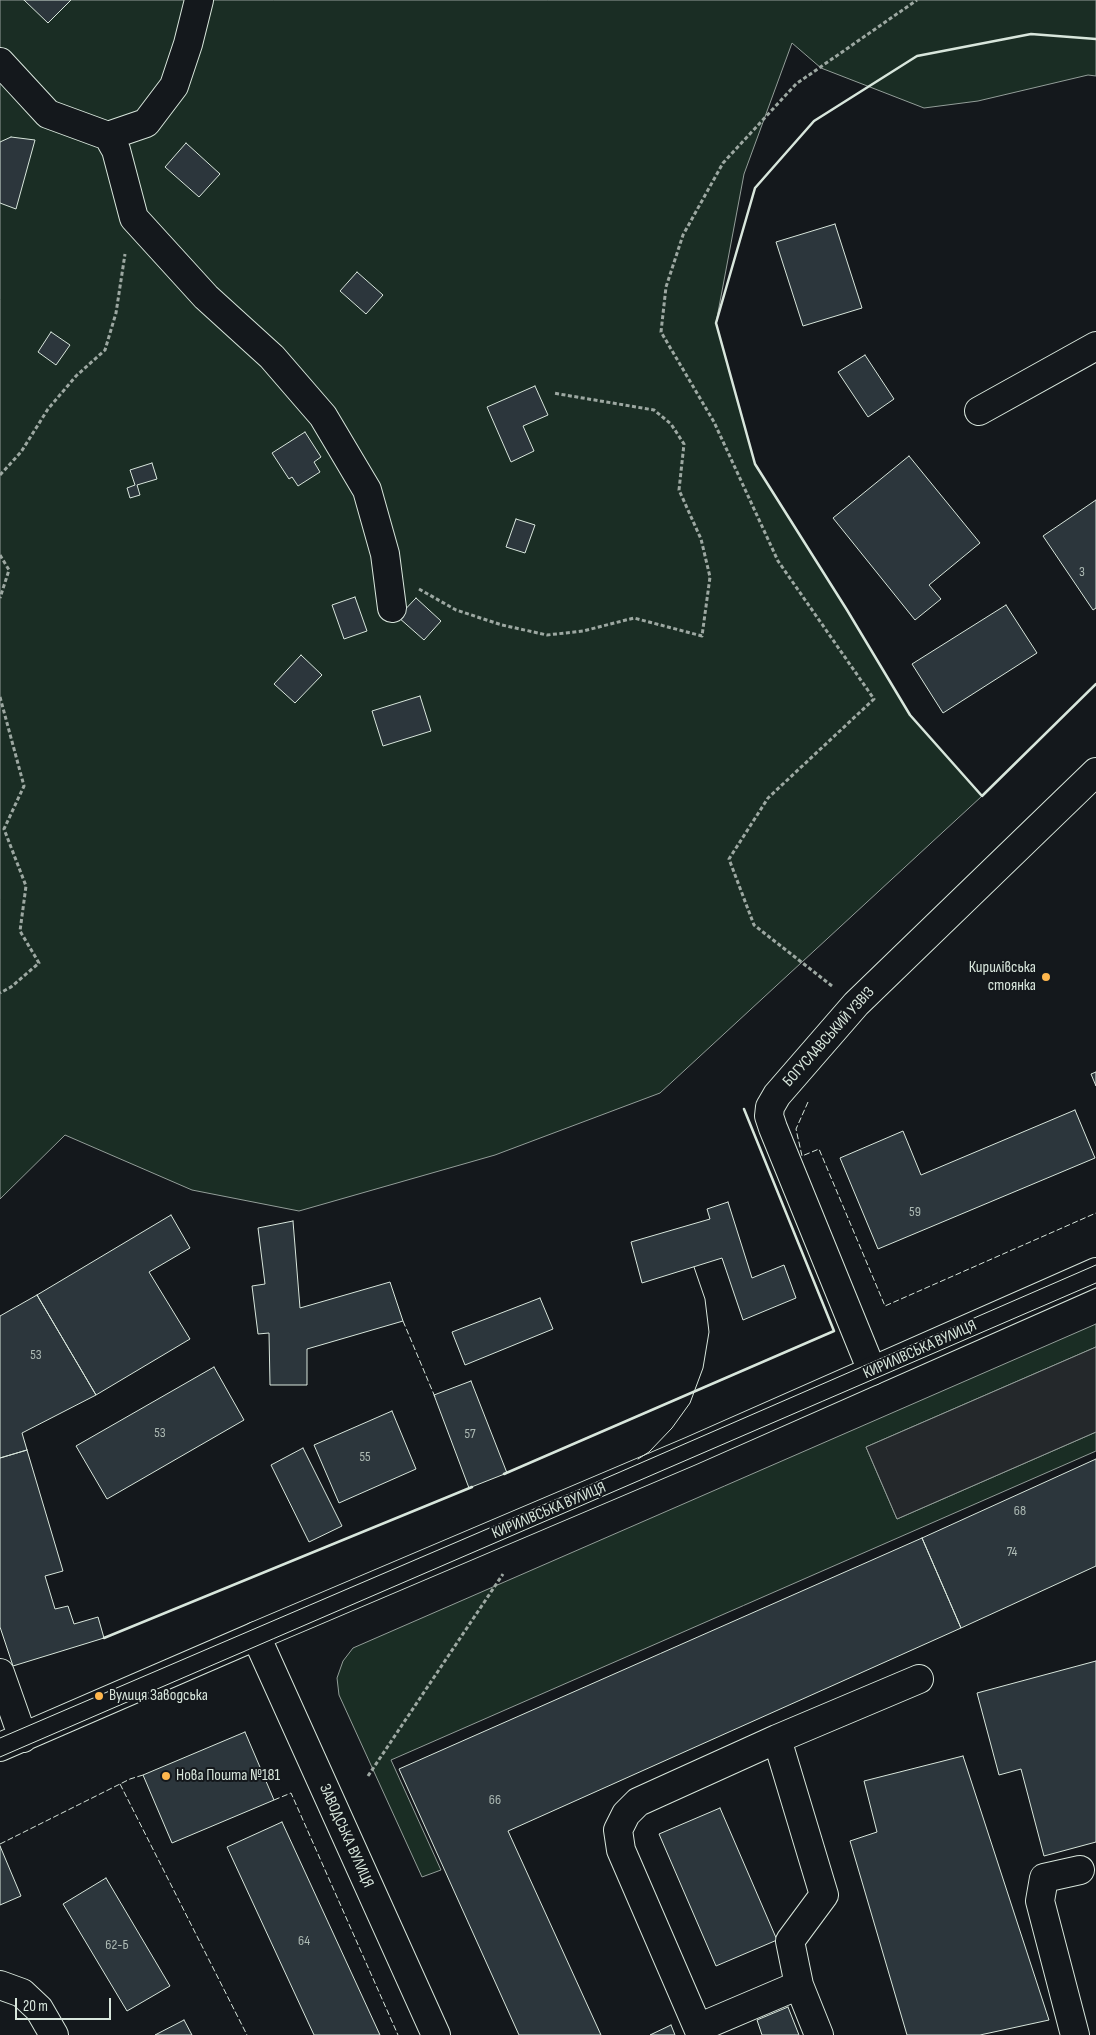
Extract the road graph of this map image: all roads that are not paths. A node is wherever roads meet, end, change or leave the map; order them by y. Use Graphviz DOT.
graph roads {
  1 [pos="199,0"];
  2 [pos="0,62"];
  3 [pos="108,136"];
  4 [pos="1096,346"];
  5 [pos="979,412"];
  6 [pos="392,608"];
  7 [pos="1096,772"];
  8 [pos="1096,1272"];
  9 [pos="872,1371"];
  10 [pos="256,1636"];
  11 [pos="0,1672"];
  12 [pos="919,1679"];
  13 [pos="778,1738"];
  14 [pos="12,1742"];
  15 [pos="1080,1870"];
  16 [pos="1,1984"];
  17 [pos="799,1985"];
  18 [pos="700,2032"];
  19 [pos="54,2035"];
  20 [pos="436,2035"];
  21 [pos="819,2035"];
  22 [pos="1075,2035"];
  1 -- 3 [label="street"];
  2 -- 3 [label="street"];
  3 -- 6 [label="street"];
  4 -- 5 [label="street"];
  7 -- 9 [label="street, БОГУСЛАВСЬКИЙ УЗВІЗ"];
  8 -- 9 [label="street, КИРИЛІВСЬКА ВУЛИЦЯ"];
  9 -- 10 [label="street, КИРИЛІВСЬКА ВУЛИЦЯ"];
  10 -- 14 [label="street, КИРИЛІВСЬКА ВУЛИЦЯ"];
  10 -- 20 [label="street, ЗАВОДСЬКА ВУЛИЦЯ"];
  11 -- 14 [label="street"];
  12 -- 13 [label="street"];
  13 -- 17 [label="street"];
  13 -- 18 [label="street"];
  15 -- 22 [label="street"];
  16 -- 19 [label="street"];
  17 -- 18 [label="street"];
  17 -- 21 [label="street"];
}
